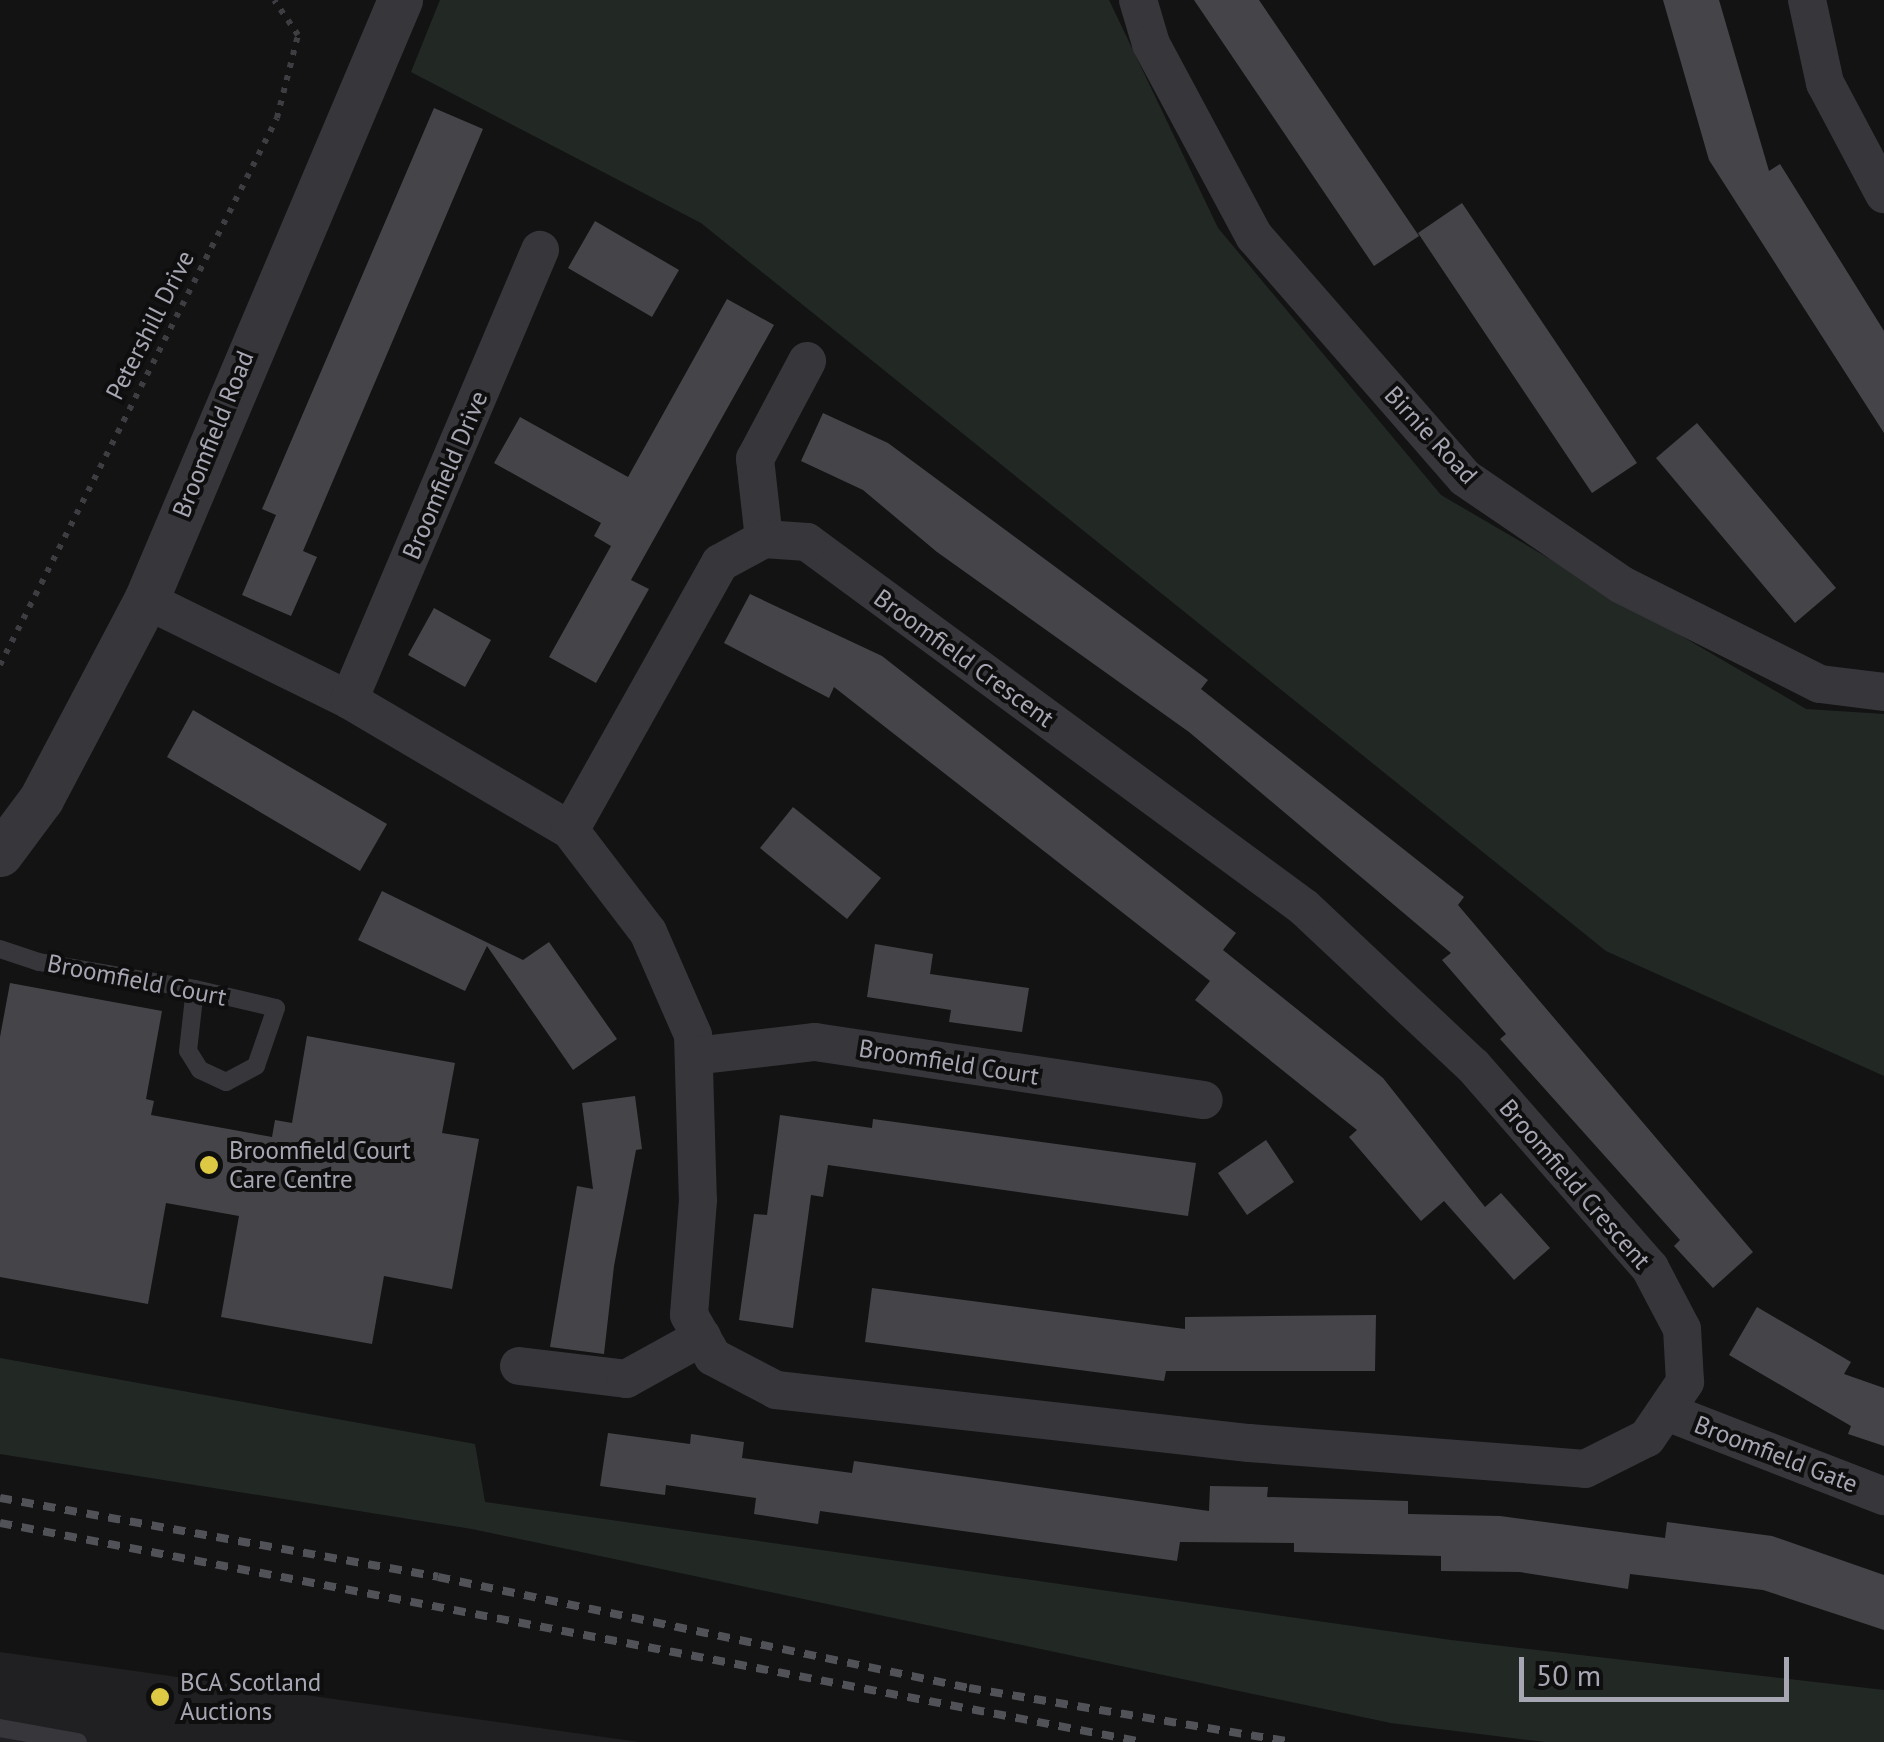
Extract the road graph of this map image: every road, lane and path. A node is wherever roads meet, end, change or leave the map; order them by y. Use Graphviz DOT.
graph roads {
  1 [pos="274,0"];
  2 [pos="400,0"];
  3 [pos="1138,0"];
  4 [pos="1808,0"];
  5 [pos="1884,194"];
  6 [pos="540,250"];
  7 [pos="808,361"];
  8 [pos="764,540"];
  9 [pos="146,600"];
  10 [pos="0,664"];
  11 [pos="1884,692"];
  12 [pos="349,700"];
  13 [pos="570,830"];
  14 [pos="0,854"];
  15 [pos="0,948"];
  16 [pos="195,990"];
  17 [pos="694,1056"];
  18 [pos="1204,1100"];
  19 [pos="702,1337"];
  20 [pos="519,1366"];
  21 [pos="1668,1412"];
  22 [pos="1884,1496"];
  23 [pos="0,1728"];
  24 [pos="78,1742"];
  1 -- 10 [label="path, Petershill Drive"];
  2 -- 9 [label="street, Broomfield Road"];
  3 -- 11 [label="street, Birnie Road"];
  4 -- 5 [label="street"];
  6 -- 12 [label="street, Broomfield Drive"];
  7 -- 8 [label="street"];
  8 -- 13 [label="street"];
  8 -- 21 [label="street, Broomfield Crescent"];
  9 -- 12 [label="street"];
  9 -- 14 [label="street, Broomfield Road"];
  12 -- 13 [label="street"];
  13 -- 17 [label="street"];
  15 -- 16 [label="lane, Broomfield Court"];
  16 -- 16 [label="lane, Broomfield Court"];
  17 -- 18 [label="street, Broomfield Court"];
  17 -- 19 [label="street"];
  19 -- 20 [label="street"];
  19 -- 21 [label="street, Broomfield Crescent"];
  21 -- 22 [label="street, Broomfield Gate"];
  23 -- 24 [label="lane"];
}
